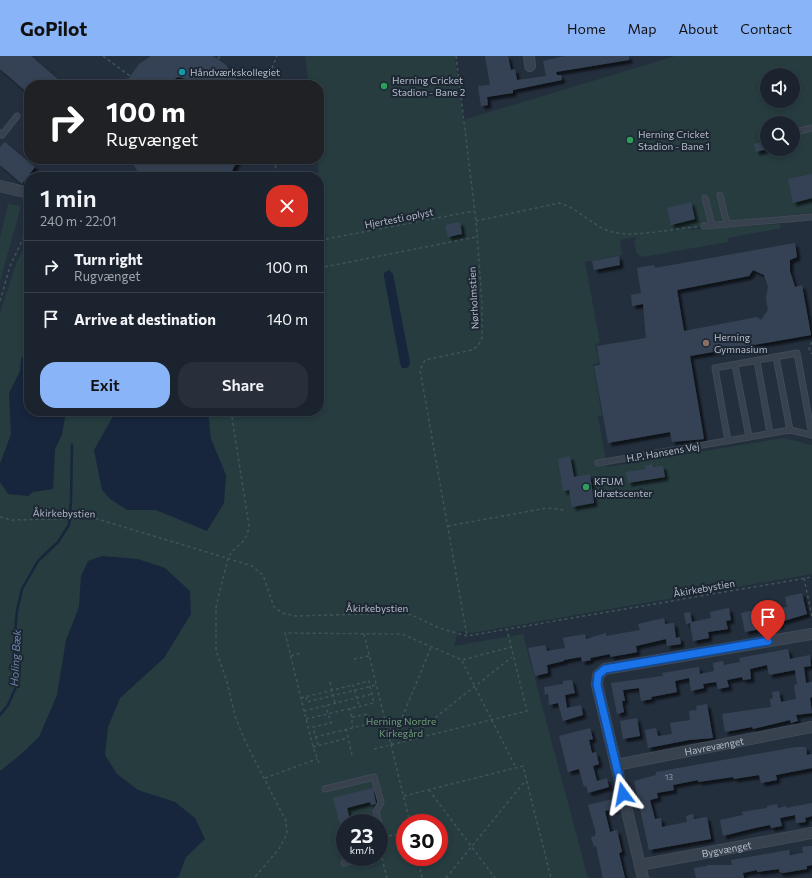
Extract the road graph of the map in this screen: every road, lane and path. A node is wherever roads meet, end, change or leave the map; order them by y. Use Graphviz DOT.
graph roads {
  1 [pos="102,56"];
  2 [pos="220,56"];
  3 [pos="277,56"];
  4 [pos="456,56"];
  5 [pos="529,56"];
  6 [pos="218,59"];
  7 [pos="530,66"];
  8 [pos="130,76"];
  9 [pos="267,80"];
  10 [pos="17,116"];
  11 [pos="812,128"];
  12 [pos="800,131"];
  13 [pos="0,133"];
  14 [pos="0,186"];
  15 [pos="24,192"];
  16 [pos="720,195"];
  17 [pos="706,198"];
  18 [pos="474,211"];
  19 [pos="812,217"];
  20 [pos="476,221"];
  21 [pos="727,224"];
  22 [pos="712,225"];
  23 [pos="704,226"];
  24 [pos="24,237"];
  25 [pos="476,237"];
  26 [pos="326,239"];
  27 [pos="324,267"];
  28 [pos="0,301"];
  29 [pos="812,342"];
  30 [pos="812,354"];
  31 [pos="776,357"];
  32 [pos="757,361"];
  33 [pos="735,365"];
  34 [pos="232,416"];
  35 [pos="790,430"];
  36 [pos="770,433"];
  37 [pos="812,435"];
  38 [pos="749,437"];
  39 [pos="728,441"];
  40 [pos="598,463"];
  41 [pos="564,510"];
  42 [pos="0,517"];
  43 [pos="448,526"];
  44 [pos="228,558"];
  45 [pos="812,577"];
  46 [pos="804,578"];
  47 [pos="812,616"];
  48 [pos="506,630"];
  49 [pos="364,634"];
  50 [pos="812,634"];
  51 [pos="468,636"];
  52 [pos="432,647"];
  53 [pos="511,647"];
  54 [pos="301,653"];
  55 [pos="290,656"];
  56 [pos="369,656"];
  57 [pos="513,656"];
  58 [pos="354,659"];
  59 [pos="462,660"];
  60 [pos="330,682"];
  61 [pos="353,685"];
  62 [pos="376,685"];
  63 [pos="475,685"];
  64 [pos="370,686"];
  65 [pos="332,690"];
  66 [pos="355,690"];
  67 [pos="372,694"];
  68 [pos="333,696"];
  69 [pos="306,697"];
  70 [pos="301,698"];
  71 [pos="356,698"];
  72 [pos="335,703"];
  73 [pos="326,705"];
  74 [pos="359,706"];
  75 [pos="350,708"];
  76 [pos="304,711"];
  77 [pos="328,714"];
  78 [pos="352,717"];
  79 [pos="306,719"];
  80 [pos="385,720"];
  81 [pos="491,720"];
  82 [pos="370,723"];
  83 [pos="354,727"];
  84 [pos="812,727"];
  85 [pos="346,729"];
  86 [pos="316,737"];
  87 [pos="348,738"];
  88 [pos="406,741"];
  89 [pos="318,745"];
  90 [pos="391,745"];
  91 [pos="313,747"];
  92 [pos="374,749"];
  93 [pos="352,755"];
  94 [pos="317,759"];
  95 [pos="319,763"];
  96 [pos="616,765"];
  97 [pos="516,768"];
  98 [pos="265,778"];
  99 [pos="526,779"];
  100 [pos="325,789"];
  101 [pos="428,790"];
  102 [pos="404,796"];
  103 [pos="376,814"];
  104 [pos="408,814"];
  105 [pos="812,833"];
  106 [pos="471,847"];
  107 [pos="640,865"];
  108 [pos="384,866"];
  109 [pos="420,866"];
  110 [pos="254,878"];
  111 [pos="387,878"];
  112 [pos="422,878"];
  113 [pos="446,878"];
  114 [pos="495,878"];
  115 [pos="551,878"];
  116 [pos="643,878"];
  1 -- 8 [label="path"];
  2 -- 6 [label="path"];
  3 -- 9 [label="path"];
  4 -- 18 [label="path, Nørholmstien"];
  5 -- 7 [label="street"];
  10 -- 13 [label="lane"];
  11 -- 12 [label="lane"];
  14 -- 15 [label="street"];
  16 -- 21 [label="lane"];
  17 -- 22 [label="lane"];
  18 -- 20 [label="path, Nørholmstien"];
  18 -- 26 [label="path, Hjertesti oplyst"];
  19 -- 21 [label="lane"];
  20 -- 23 [label="path"];
  20 -- 25 [label="path, Nørholmstien"];
  21 -- 22 [label="lane"];
  22 -- 23 [label="lane"];
  24 -- 28 [label="path"];
  25 -- 27 [label="path"];
  25 -- 43 [label="path, Nørholmstien"];
  29 -- 30 [label="path"];
  31 -- 32 [label="lane, H.P. Hansens Vej"];
  31 -- 35 [label="lane"];
  31 -- 37 [label="lane, H.P. Hansens Vej"];
  32 -- 33 [label="lane, H.P. Hansens Vej"];
  32 -- 36 [label="lane"];
  33 -- 38 [label="lane"];
  33 -- 39 [label="lane, H.P. Hansens Vej"];
  34 -- 44 [label="path"];
  35 -- 36 [label="lane, H.P. Hansens Vej"];
  35 -- 37 [label="lane, H.P. Hansens Vej"];
  36 -- 38 [label="lane, H.P. Hansens Vej"];
  38 -- 39 [label="lane, H.P. Hansens Vej"];
  39 -- 40 [label="lane, H.P. Hansens Vej"];
  41 -- 43 [label="path"];
  42 -- 44 [label="path, Åkirkebystien"];
  43 -- 51 [label="path, Nørholmstien"];
  44 -- 51 [label="path, Åkirkebystien"];
  44 -- 98 [label="path"];
  45 -- 46 [label="path, Åkirkebystien"];
  46 -- 47 [label="path"];
  46 -- 48 [label="path, Åkirkebystien"];
  48 -- 51 [label="path, Åkirkebystien"];
  48 -- 53 [label="path"];
  49 -- 52 [label="path"];
  49 -- 55 [label="path"];
  49 -- 56 [label="path"];
  50 -- 96 [label="street"];
  52 -- 59 [label="path"];
  52 -- 90 [label="path"];
  53 -- 57 [label="path"];
  53 -- 59 [label="path"];
  54 -- 55 [label="path"];
  55 -- 70 [label="path"];
  56 -- 58 [label="path"];
  56 -- 62 [label="path"];
  57 -- 63 [label="path"];
  57 -- 81 [label="path"];
  59 -- 63 [label="path"];
  60 -- 65 [label="path"];
  61 -- 64 [label="path"];
  61 -- 65 [label="path"];
  61 -- 66 [label="path"];
  62 -- 64 [label="path"];
  62 -- 80 [label="path"];
  63 -- 81 [label="path"];
  63 -- 88 [label="path"];
  64 -- 66 [label="path"];
  64 -- 67 [label="path"];
  65 -- 68 [label="path"];
  65 -- 69 [label="path"];
  66 -- 68 [label="path"];
  66 -- 71 [label="path"];
  67 -- 71 [label="path"];
  67 -- 74 [label="path"];
  68 -- 69 [label="path"];
  68 -- 72 [label="path"];
  69 -- 70 [label="path"];
  70 -- 76 [label="path"];
  71 -- 72 [label="path"];
  71 -- 74 [label="path"];
  72 -- 73 [label="path"];
  73 -- 76 [label="path"];
  73 -- 77 [label="path"];
  74 -- 75 [label="path"];
  75 -- 77 [label="path"];
  75 -- 78 [label="path"];
  76 -- 79 [label="path"];
  77 -- 79 [label="path"];
  77 -- 86 [label="path"];
  78 -- 82 [label="path"];
  78 -- 83 [label="path"];
  79 -- 91 [label="path"];
  80 -- 82 [label="path"];
  80 -- 90 [label="path"];
  81 -- 88 [label="path"];
  81 -- 97 [label="path"];
  82 -- 83 [label="path"];
  83 -- 85 [label="path"];
  84 -- 96 [label="street, Havrevænget"];
  85 -- 86 [label="path"];
  85 -- 87 [label="path"];
  86 -- 89 [label="path"];
  87 -- 89 [label="path"];
  87 -- 93 [label="path"];
  88 -- 90 [label="path"];
  89 -- 91 [label="path"];
  90 -- 92 [label="path"];
  90 -- 102 [label="path"];
  91 -- 94 [label="path"];
  94 -- 95 [label="path"];
  94 -- 98 [label="path"];
  96 -- 107 [label="street"];
  97 -- 99 [label="path"];
  97 -- 101 [label="path"];
  98 -- 110 [label="path"];
  99 -- 106 [label="path"];
  99 -- 115 [label="path"];
  100 -- 103 [label="lane"];
  101 -- 102 [label="path"];
  101 -- 106 [label="path"];
  102 -- 104 [label="path"];
  105 -- 107 [label="street, Bygvænget"];
  106 -- 113 [label="path"];
  106 -- 114 [label="path"];
  107 -- 116 [label="street"];
  108 -- 111 [label="path"];
  109 -- 112 [label="path"];
}
